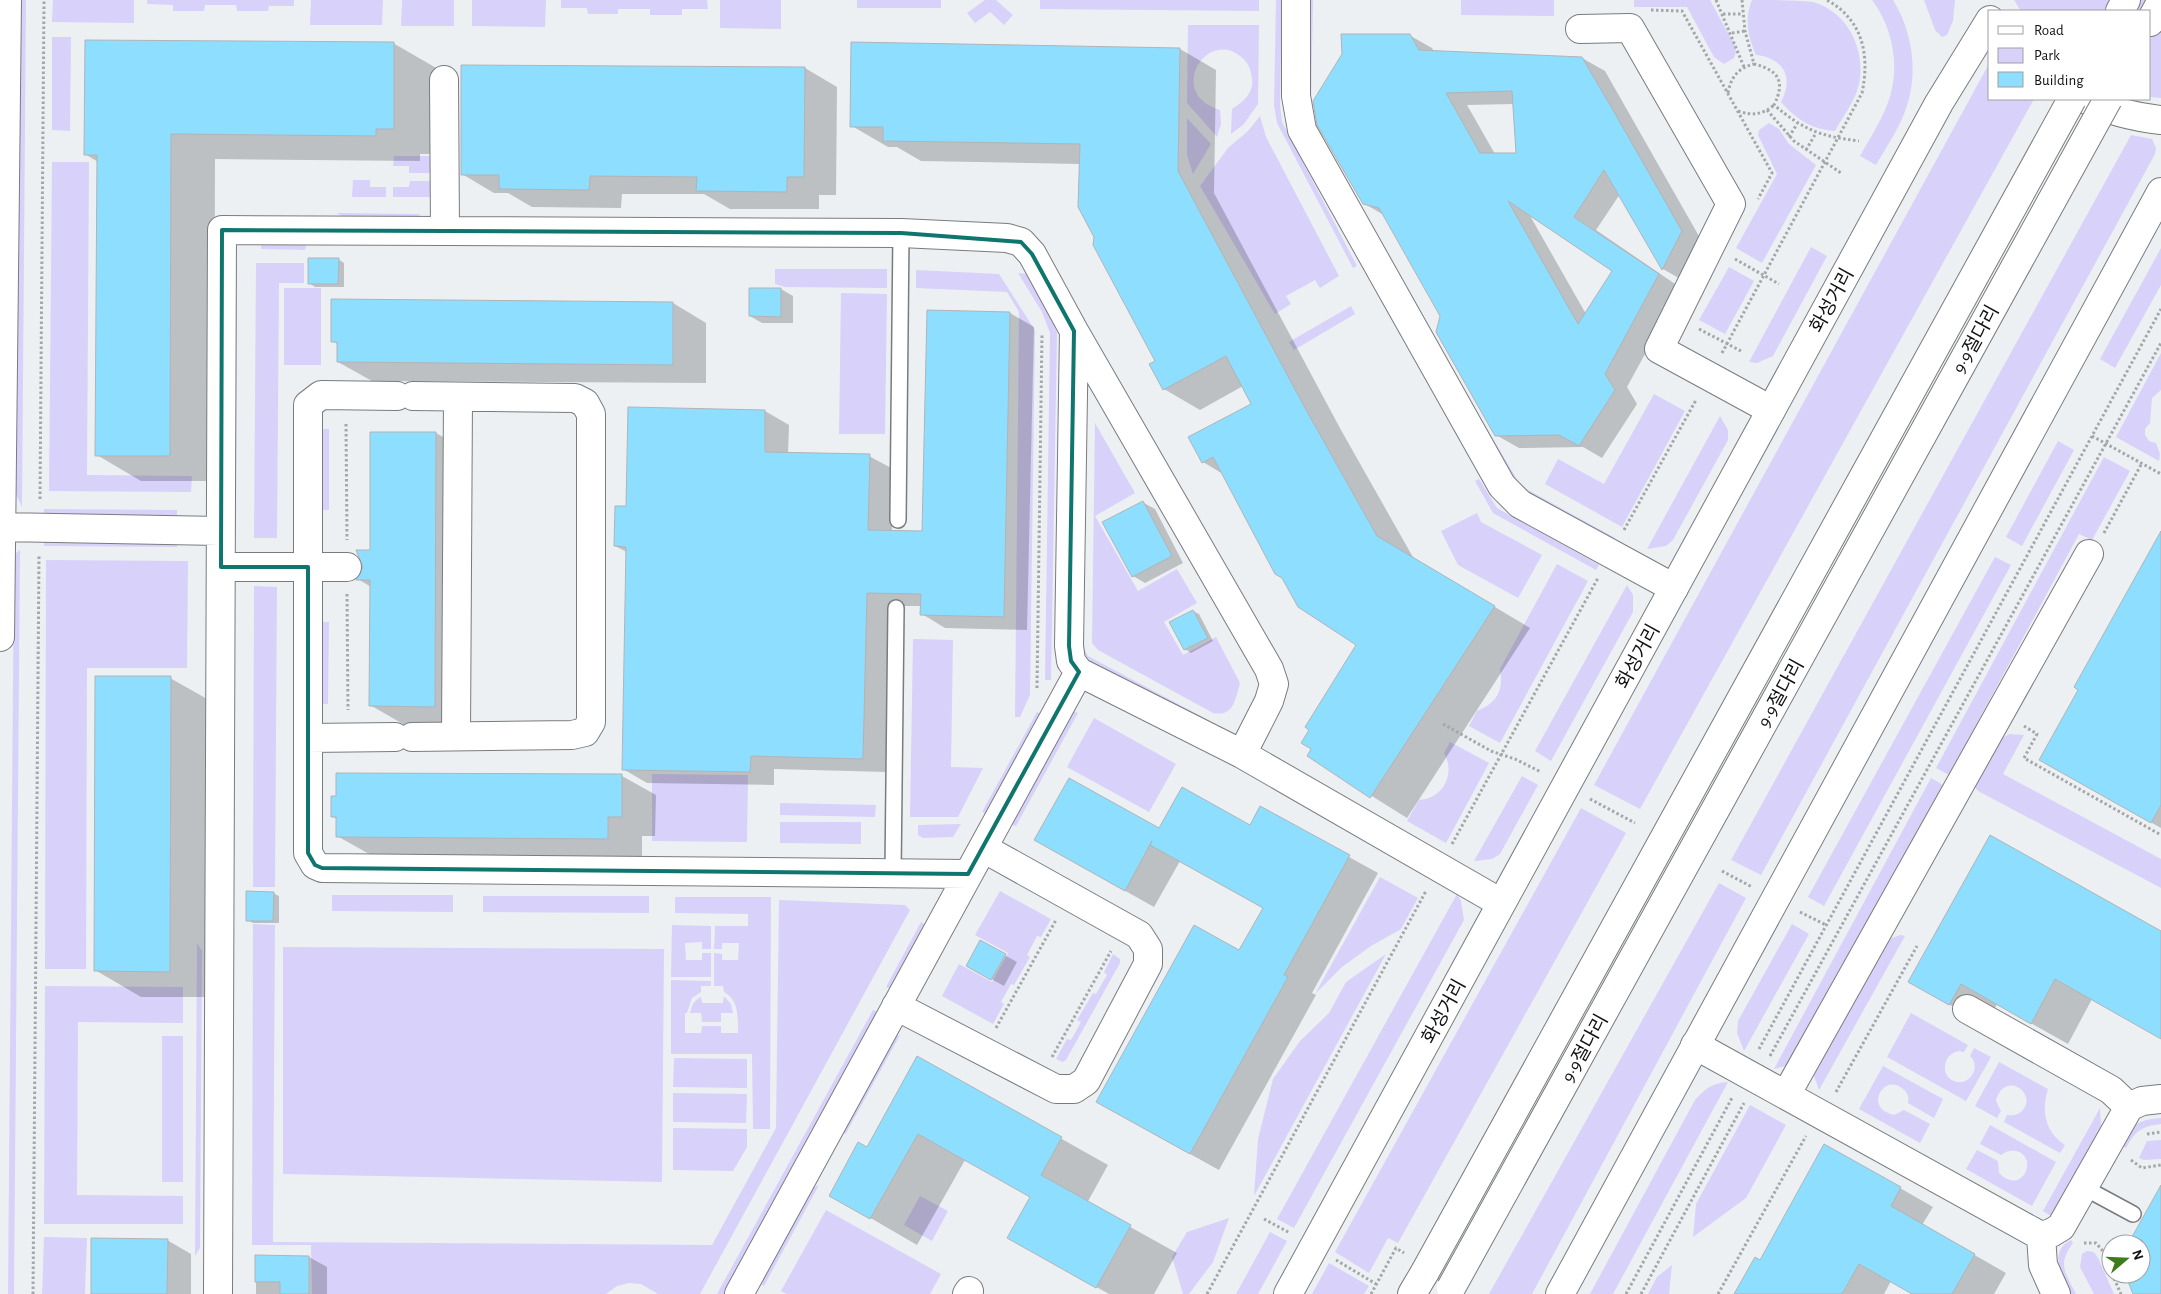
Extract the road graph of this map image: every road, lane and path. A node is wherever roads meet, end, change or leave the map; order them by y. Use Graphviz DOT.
graph roads {
  1 [pos="7,0"];
  2 [pos="44,0"];
  3 [pos="1296,0"];
  4 [pos="1716,0"];
  5 [pos="1742,0"];
  6 [pos="1827,0"];
  7 [pos="2161,2"];
  8 [pos="1723,14"];
  9 [pos="1742,14"];
  10 [pos="2151,20"];
  11 [pos="1988,23"];
  12 [pos="1580,29"];
  13 [pos="1745,30"];
  14 [pos="1732,33"];
  15 [pos="1754,64"];
  16 [pos="1744,67"];
  17 [pos="444,80"];
  18 [pos="1728,94"];
  19 [pos="2071,100"];
  20 [pos="2087,100"];
  21 [pos="2107,100"];
  22 [pos="1774,105"];
  23 [pos="1767,110"];
  24 [pos="1738,111"];
  25 [pos="2161,120"];
  26 [pos="1797,124"];
  27 [pos="1816,133"];
  28 [pos="1789,137"];
  29 [pos="1839,138"];
  30 [pos="1859,141"];
  31 [pos="1806,150"];
  32 [pos="1825,163"];
  33 [pos="1841,172"];
  34 [pos="2161,192"];
  35 [pos="445,231"];
  36 [pos="901,232"];
  37 [pos="1728,256"];
  38 [pos="1764,275"];
  39 [pos="1779,284"];
  40 [pos="2161,309"];
  41 [pos="1074,331"];
  42 [pos="1042,332"];
  43 [pos="2161,343"];
  44 [pos="1709,377"];
  45 [pos="458,397"];
  46 [pos="1771,410"];
  47 [pos="2092,436"];
  48 [pos="2106,444"];
  49 [pos="2142,463"];
  50 [pos="2161,474"];
  51 [pos="898,520"];
  52 [pos="1,527"];
  53 [pos="40,528"];
  54 [pos="220,531"];
  55 [pos="1611,554"];
  56 [pos="2089,554"];
  57 [pos="221,567"];
  58 [pos="308,567"];
  59 [pos="347,567"];
  60 [pos="1674,588"];
  61 [pos="896,608"];
  62 [pos="0,637"];
  63 [pos="1079,672"];
  64 [pos="1037,693"];
  65 [pos="2000,713"];
  66 [pos="456,736"];
  67 [pos="308,738"];
  68 [pos="1242,754"];
  69 [pos="2161,835"];
  70 [pos="983,848"];
  71 [pos="893,873"];
  72 [pos="968,874"];
  73 [pos="1433,879"];
  74 [pos="1418,886"];
  75 [pos="1433,894"];
  76 [pos="1501,903"];
  77 [pos="1058,915"];
  78 [pos="1114,946"];
  79 [pos="896,1006"];
  80 [pos="1966,1009"];
  81 [pos="994,1032"];
  82 [pos="1695,1045"];
  83 [pos="1050,1061"];
  84 [pos="1751,1076"];
  85 [pos="1786,1095"];
  86 [pos="2161,1099"];
  87 [pos="2129,1107"];
  88 [pos="2161,1132"];
  89 [pos="2140,1136"];
  90 [pos="2130,1153"];
  91 [pos="2161,1165"];
  92 [pos="2083,1187"];
  93 [pos="2133,1214"];
  94 [pos="2041,1236"];
  95 [pos="2077,1248"];
  96 [pos="2101,1249"];
  97 [pos="1331,1257"];
  98 [pos="1415,1273"];
  99 [pos="1376,1284"];
  100 [pos="1450,1291"];
  101 [pos="33,1294"];
  102 [pos="218,1294"];
  103 [pos="739,1294"];
  104 [pos="1207,1294"];
  105 [pos="1288,1294"];
  106 [pos="1371,1294"];
  107 [pos="1560,1294"];
  108 [pos="1626,1294"];
  109 [pos="1640,1294"];
  110 [pos="2056,1294"];
  1 -- 52 [label="main road"];
  2 -- 53 [label="path"];
  3 -- 55 [label="main road"];
  4 -- 8 [label="path"];
  5 -- 9 [label="path"];
  6 -- 29 [label="path"];
  7 -- 10 [label="main road"];
  8 -- 9 [label="path"];
  8 -- 14 [label="path"];
  9 -- 13 [label="path"];
  11 -- 46 [label="main road, 화성거리"];
  12 -- 44 [label="main road"];
  13 -- 14 [label="path"];
  13 -- 15 [label="path"];
  14 -- 16 [label="path"];
  15 -- 16 [label="path"];
  15 -- 22 [label="path"];
  16 -- 18 [label="path"];
  17 -- 35 [label="main road"];
  19 -- 98 [label="main road, 9·9절다리, bridge"];
  20 -- 25 [label="main road"];
  21 -- 100 [label="main road, 9·9절다리, bridge"];
  22 -- 23 [label="path"];
  22 -- 26 [label="path"];
  23 -- 24 [label="path"];
  23 -- 28 [label="path"];
  26 -- 27 [label="path"];
  26 -- 28 [label="path"];
  27 -- 29 [label="path"];
  27 -- 31 [label="path"];
  28 -- 31 [label="path"];
  29 -- 30 [label="path"];
  29 -- 32 [label="path"];
  31 -- 32 [label="path"];
  32 -- 33 [label="path"];
  32 -- 38 [label="path"];
  34 -- 82 [label="main road"];
  35 -- 36 [label="main road"];
  35 -- 54 [label="main road"];
  36 -- 41 [label="main road"];
  36 -- 51 [label="lane"];
  37 -- 38 [label="path"];
  38 -- 39 [label="path"];
  38 -- 44 [label="path"];
  40 -- 47 [label="path"];
  41 -- 63 [label="main road"];
  41 -- 68 [label="main road"];
  42 -- 64 [label="path"];
  43 -- 48 [label="path"];
  44 -- 46 [label="main road"];
  44 -- 55 [label="path"];
  45 -- 58 [label="main road"];
  45 -- 66 [label="main road"];
  45 -- 66 [label="main road"];
  46 -- 60 [label="main road, 화성거리"];
  47 -- 48 [label="path"];
  47 -- 84 [label="path"];
  48 -- 49 [label="path"];
  48 -- 84 [label="path"];
  49 -- 50 [label="path"];
  49 -- 56 [label="path"];
  52 -- 53 [label="main road"];
  52 -- 62 [label="main road"];
  53 -- 54 [label="main road"];
  53 -- 101 [label="path"];
  54 -- 57 [label="main road"];
  55 -- 60 [label="main road"];
  55 -- 73 [label="path"];
  56 -- 65 [label="main road"];
  57 -- 58 [label="main road"];
  57 -- 102 [label="main road"];
  58 -- 59 [label="main road"];
  58 -- 67 [label="main road"];
  60 -- 76 [label="main road, 화성거리"];
  61 -- 71 [label="lane"];
  63 -- 68 [label="main road"];
  63 -- 70 [label="main road"];
  65 -- 69 [label="path"];
  65 -- 85 [label="main road"];
  66 -- 67 [label="main road"];
  67 -- 71 [label="main road"];
  68 -- 73 [label="main road"];
  70 -- 72 [label="main road"];
  70 -- 79 [label="main road"];
  71 -- 72 [label="main road"];
  72 -- 79 [label="main road"];
  73 -- 74 [label="path"];
  73 -- 75 [label="path"];
  73 -- 76 [label="main road"];
  73 -- 104 [label="path"];
  76 -- 105 [label="main road, 화성거리"];
  77 -- 81 [label="path"];
  78 -- 83 [label="path"];
  79 -- 103 [label="main road"];
  80 -- 87 [label="main road"];
  82 -- 84 [label="main road"];
  82 -- 107 [label="main road"];
  84 -- 85 [label="main road"];
  84 -- 108 [label="path"];
  84 -- 109 [label="path"];
  85 -- 94 [label="main road"];
  86 -- 87 [label="main road"];
  87 -- 92 [label="main road"];
  88 -- 89 [label="path"];
  90 -- 91 [label="path"];
  92 -- 93 [label="lane"];
  92 -- 94 [label="main road"];
  94 -- 110 [label="main road"];
  95 -- 96 [label="path"];
  97 -- 99 [label="path"];
  98 -- 99 [label="path"];
  99 -- 106 [label="path"];
}
